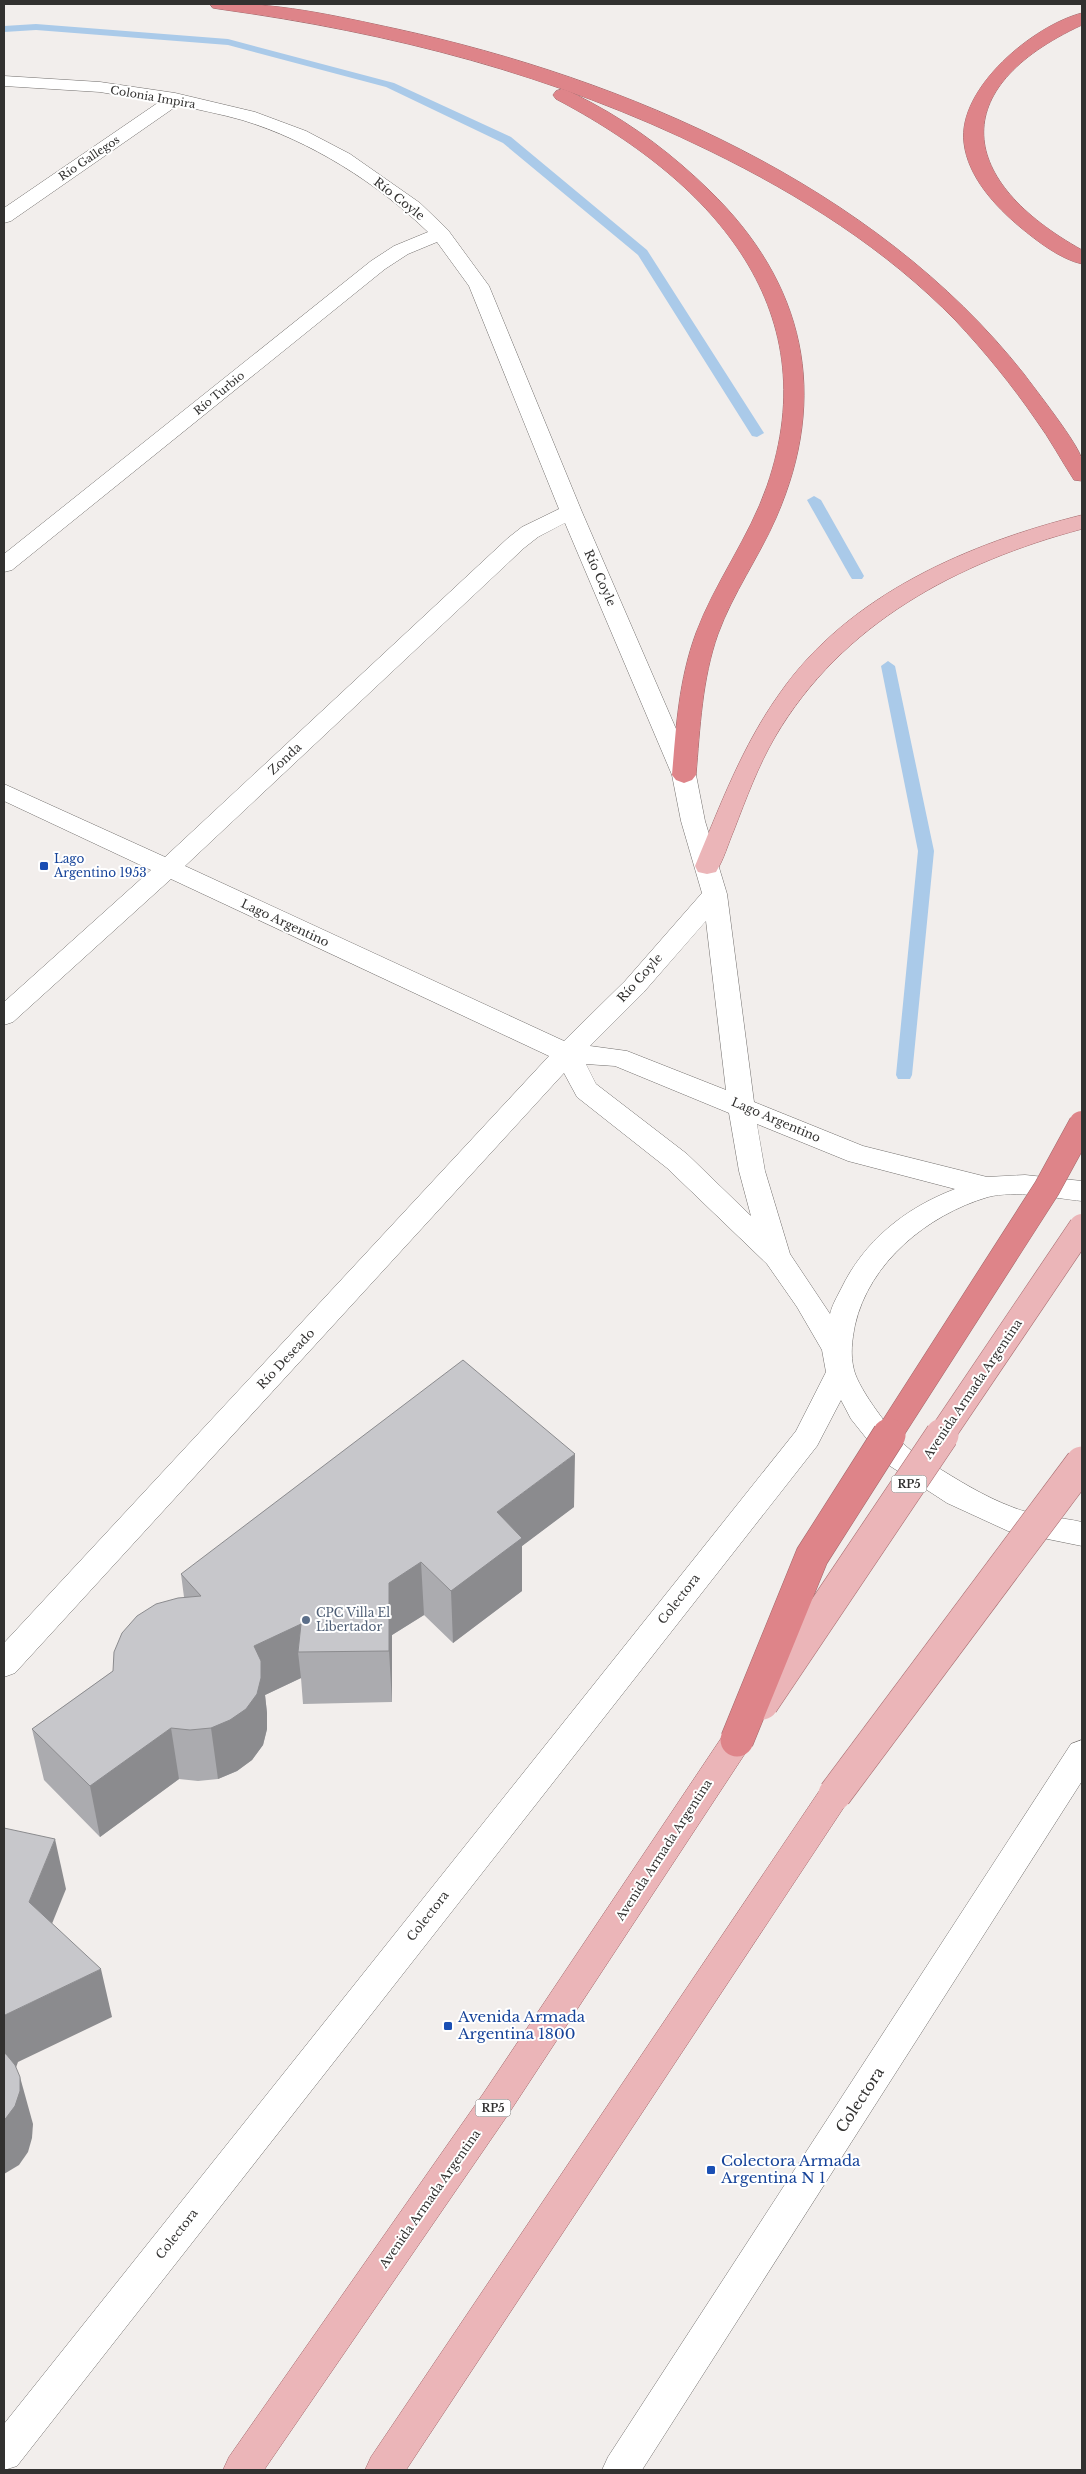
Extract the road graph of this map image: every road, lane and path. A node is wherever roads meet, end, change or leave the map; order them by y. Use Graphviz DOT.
graph roads {
  1 [pos="220,4"];
  2 [pos="1082,18"];
  3 [pos="446,45"];
  4 [pos="4,81"];
  5 [pos="175,99"];
  6 [pos="299,135"];
  7 [pos="4,217"];
  8 [pos="442,234"];
  9 [pos="1082,258"];
  10 [pos="1082,476"];
  11 [pos="571,512"];
  12 [pos="1082,522"];
  13 [pos="4,564"];
  14 [pos="684,776"];
  15 [pos="4,792"];
  16 [pos="707,866"];
  17 [pos="167,869"];
  18 [pos="715,894"];
  19 [pos="4,1016"];
  20 [pos="567,1053"];
  21 [pos="741,1105"];
  22 [pos="1082,1124"];
  23 [pos="987,1187"];
  24 [pos="1082,1191"];
  25 [pos="1082,1227"];
  26 [pos="777,1257"];
  27 [pos="838,1361"];
  28 [pos="1082,1463"];
  29 [pos="1082,1534"];
  30 [pos="4,1664"];
  31 [pos="736,1740"];
  32 [pos="1082,1754"];
  33 [pos="4,2453"];
  34 [pos="242,2470"];
  35 [pos="384,2470"];
  36 [pos="621,2470"];
  1 -- 3 [label="highway"];
  2 -- 9 [label="highway"];
  3 -- 10 [label="highway"];
  3 -- 14 [label="highway"];
  4 -- 5 [label="street, Colonia Impira"];
  5 -- 6 [label="street, Colonia Impira"];
  5 -- 7 [label="street, Río Gallegos"];
  6 -- 8 [label="street, Río Coyle"];
  8 -- 11 [label="street, Río Coyle"];
  8 -- 13 [label="street, Río Turbio"];
  11 -- 14 [label="street, Río Coyle"];
  11 -- 17 [label="street, Zonda"];
  12 -- 16 [label="main road"];
  14 -- 16 [label="street, Río Coyle"];
  15 -- 17 [label="street, Lago Argentino"];
  16 -- 18 [label="street, Río Coyle"];
  17 -- 19 [label="street, Zonda"];
  17 -- 20 [label="street, Lago Argentino"];
  18 -- 20 [label="street, Río Coyle"];
  18 -- 21 [label="street"];
  20 -- 21 [label="street, Lago Argentino"];
  20 -- 26 [label="street"];
  20 -- 30 [label="street, Río Deseado"];
  21 -- 23 [label="street, Lago Argentino"];
  21 -- 26 [label="street"];
  22 -- 31 [label="highway, bridge"];
  23 -- 24 [label="street, Lago Argentino"];
  23 -- 27 [label="street, Lago Argentino"];
  25 -- 31 [label="main road, Avenida Armada Argentina / RP5, bridge"];
  26 -- 27 [label="street"];
  27 -- 29 [label="street"];
  27 -- 33 [label="street, Colectora"];
  28 -- 35 [label="main road, bridge"];
  31 -- 34 [label="main road, Avenida Armada Argentina / RP5"];
  32 -- 36 [label="street, Colectora"];
}
